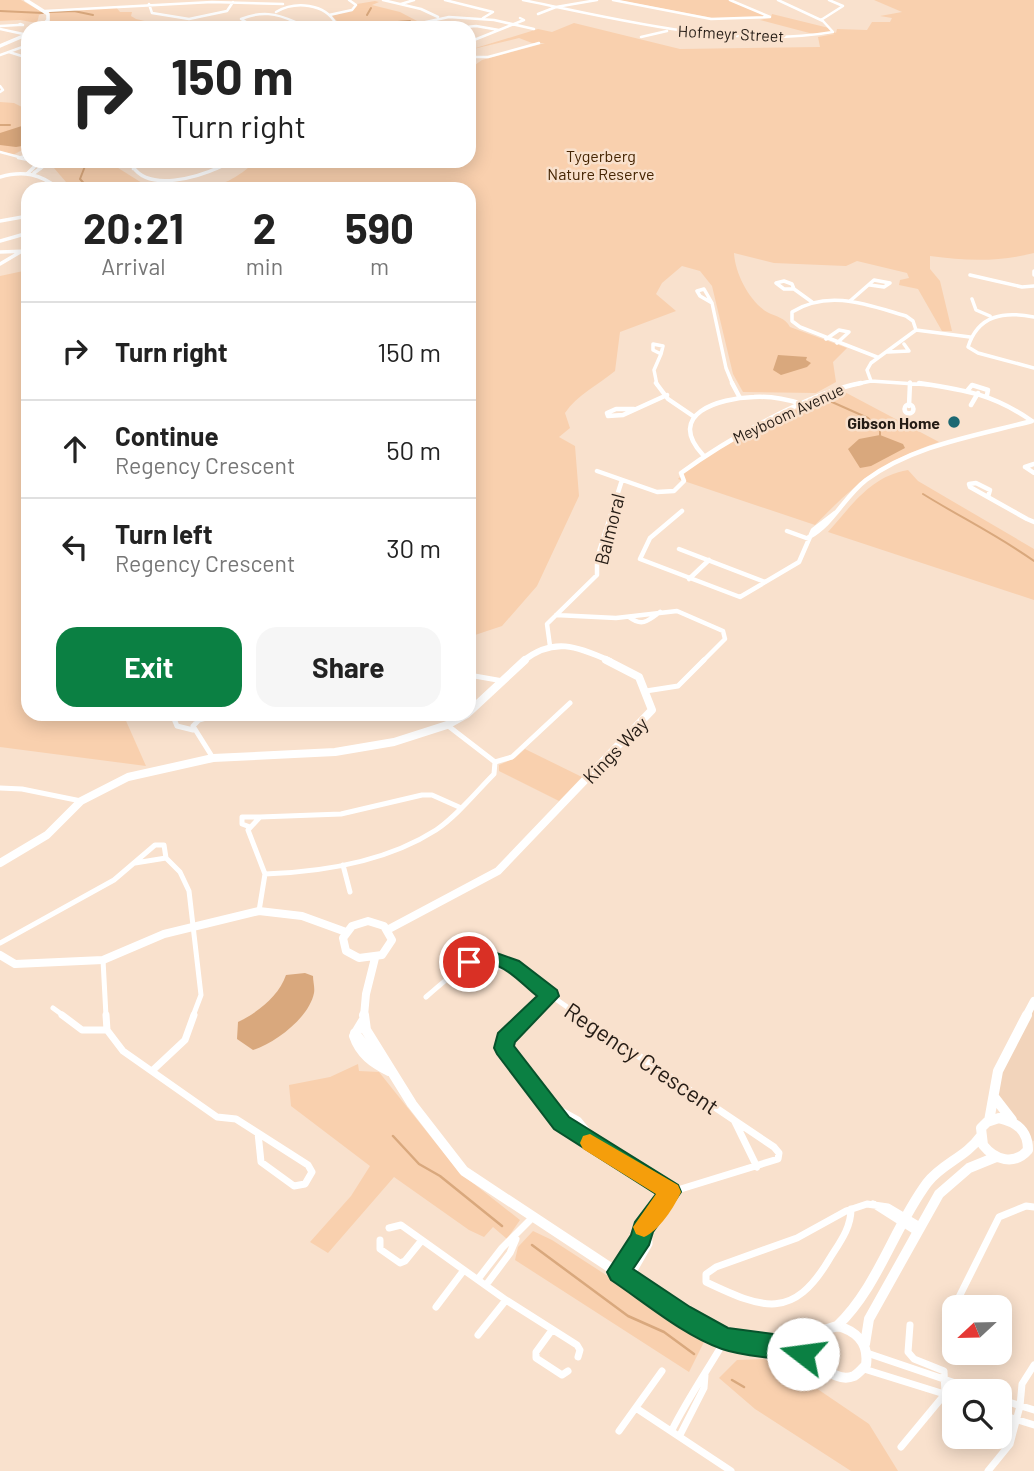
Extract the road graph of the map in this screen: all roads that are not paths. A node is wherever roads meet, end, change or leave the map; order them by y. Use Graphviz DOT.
graph roads {
  1 [pos="26,0"];
  2 [pos="124,0"];
  3 [pos="349,0"];
  4 [pos="383,0"];
  5 [pos="414,0"];
  6 [pos="445,0"];
  7 [pos="523,0"];
  8 [pos="597,0"];
  9 [pos="613,0"];
  10 [pos="730,0"];
  11 [pos="778,0"];
  12 [pos="829,0"];
  13 [pos="212,1"];
  14 [pos="233,2"];
  15 [pos="149,4"];
  16 [pos="283,4"];
  17 [pos="401,5"];
  18 [pos="124,6"];
  19 [pos="556,7"];
  20 [pos="45,11"];
  21 [pos="276,12"];
  22 [pos="538,14"];
  23 [pos="329,15"];
  24 [pos="438,18"];
  25 [pos="520,18"];
  26 [pos="483,19"];
  27 [pos="821,20"];
  28 [pos="47,21"];
  29 [pos="244,21"];
  30 [pos="292,21"];
  31 [pos="336,21"];
  32 [pos="426,21"];
  33 [pos="513,24"];
  34 [pos="18,25"];
  35 [pos="476,26"];
  36 [pos="0,27"];
  37 [pos="534,29"];
  38 [pos="499,30"];
  39 [pos="670,30"];
  40 [pos="21,32"];
  41 [pos="21,37"];
  42 [pos="641,37"];
  43 [pos="476,39"];
  44 [pos="539,43"];
  45 [pos="0,46"];
  46 [pos="21,48"];
  47 [pos="9,52"];
  48 [pos="0,55"];
  49 [pos="21,56"];
  50 [pos="476,57"];
  51 [pos="0,86"];
  52 [pos="0,92"];
  53 [pos="0,152"];
  54 [pos="21,160"];
  55 [pos="13,167"];
  56 [pos="35,168"];
  57 [pos="40,168"];
  58 [pos="133,168"];
  59 [pos="218,168"];
  60 [pos="13,173"];
  61 [pos="31,173"];
  62 [pos="0,177"];
  63 [pos="47,182"];
  64 [pos="21,217"];
  65 [pos="0,221"];
  66 [pos="21,235"];
  67 [pos="0,241"];
  68 [pos="21,251"];
  69 [pos="0,252"];
  70 [pos="21,252"];
  71 [pos="0,264"];
  72 [pos="970,275"];
  73 [pos="870,285"];
  74 [pos="1034,286"];
  75 [pos="794,289"];
  76 [pos="972,299"];
  77 [pos="850,301"];
  78 [pos="813,302"];
  79 [pos="713,303"];
  80 [pos="990,316"];
  81 [pos="1034,317"];
  82 [pos="916,330"];
  83 [pos="970,337"];
  84 [pos="826,339"];
  85 [pos="837,343"];
  86 [pos="904,344"];
  87 [pos="886,352"];
  88 [pos="661,355"];
  89 [pos="877,357"];
  90 [pos="1034,368"];
  91 [pos="872,381"];
  92 [pos="910,382"];
  93 [pos="967,391"];
  94 [pos="978,393"];
  95 [pos="987,395"];
  96 [pos="667,396"];
  97 [pos="740,398"];
  98 [pos="802,404"];
  99 [pos="971,405"];
  100 [pos="909,406"];
  101 [pos="636,409"];
  102 [pos="693,416"];
  103 [pos="1033,421"];
  104 [pos="703,455"];
  105 [pos="1034,464"];
  106 [pos="597,471"];
  107 [pos="1034,473"];
  108 [pos="622,480"];
  109 [pos="683,482"];
  110 [pos="988,497"];
  111 [pos="682,511"];
  112 [pos="1034,522"];
  113 [pos="787,531"];
  114 [pos="809,538"];
  115 [pos="679,549"];
  116 [pos="709,560"];
  117 [pos="689,579"];
  118 [pos="765,582"];
  119 [pos="556,615"];
  120 [pos="550,646"];
  121 [pos="476,676"];
  122 [pos="503,681"];
  123 [pos="646,691"];
  124 [pos="570,702"];
  125 [pos="476,706"];
  126 [pos="176,721"];
  127 [pos="198,721"];
  128 [pos="454,721"];
  129 [pos="447,725"];
  130 [pos="193,730"];
  131 [pos="213,758"];
  132 [pos="495,762"];
  133 [pos="0,789"];
  134 [pos="81,801"];
  135 [pos="459,807"];
  136 [pos="260,817"];
  137 [pos="250,827"];
  138 [pos="166,858"];
  139 [pos="0,863"];
  140 [pos="134,863"];
  141 [pos="343,865"];
  142 [pos="265,874"];
  143 [pos="350,892"];
  144 [pos="259,911"];
  145 [pos="195,925"];
  146 [pos="389,929"];
  147 [pos="346,932"];
  148 [pos="0,943"];
  149 [pos="0,955"];
  150 [pos="362,958"];
  151 [pos="375,958"];
  152 [pos="103,960"];
  153 [pos="368,982"];
  154 [pos="550,996"];
  155 [pos="426,997"];
  156 [pos="1034,1002"];
  157 [pos="53,1008"];
  158 [pos="363,1021"];
  159 [pos="107,1030"];
  160 [pos="153,1070"];
  161 [pos="390,1072"];
  162 [pos="995,1098"];
  163 [pos="545,1102"];
  164 [pos="734,1120"];
  165 [pos="989,1121"];
  166 [pos="1014,1123"];
  167 [pos="256,1132"];
  168 [pos="980,1137"];
  169 [pos="1031,1142"];
  170 [pos="602,1150"];
  171 [pos="996,1157"];
  172 [pos="1029,1158"];
  173 [pos="757,1167"];
  174 [pos="671,1192"];
  175 [pos="873,1204"];
  176 [pos="1034,1207"];
  177 [pos="851,1209"];
  178 [pos="532,1218"];
  179 [pos="904,1221"];
  180 [pos="645,1225"];
  181 [pos="390,1228"];
  182 [pos="919,1229"];
  183 [pos="517,1236"];
  184 [pos="380,1240"];
  185 [pos="422,1240"];
  186 [pos="464,1270"];
  187 [pos="616,1271"];
  188 [pos="478,1279"];
  189 [pos="629,1279"];
  190 [pos="486,1285"];
  191 [pos="960,1295"];
  192 [pos="506,1300"];
  193 [pos="436,1307"];
  194 [pos="910,1325"];
  195 [pos="837,1326"];
  196 [pos="552,1330"];
  197 [pos="478,1335"];
  198 [pos="817,1337"];
  199 [pos="725,1339"];
  200 [pos="781,1346"];
  201 [pos="866,1349"];
  202 [pos="578,1357"];
  203 [pos="818,1360"];
  204 [pos="1034,1365"];
  205 [pos="863,1369"];
  206 [pos="568,1371"];
  207 [pos="662,1371"];
  208 [pos="705,1375"];
  209 [pos="945,1379"];
  210 [pos="942,1394"];
  211 [pos="942,1403"];
  212 [pos="636,1408"];
  213 [pos="1012,1409"];
  214 [pos="1034,1410"];
  215 [pos="1012,1413"];
  216 [pos="1018,1413"];
  217 [pos="1034,1425"];
  218 [pos="620,1432"];
  219 [pos="676,1433"];
  220 [pos="901,1447"];
  221 [pos="731,1471"];
  222 [pos="988,1471"];
  1 -- 20 [label="street"];
  2 -- 18 [label="street"];
  3 -- 23 [label="street"];
  4 -- 17 [label="street"];
  5 -- 17 [label="street"];
  6 -- 26 [label="street"];
  7 -- 19 [label="street, Hofmeyr Street"];
  8 -- 19 [label="street"];
  9 -- 10 [label="street"];
  11 -- 27 [label="street, Hofmeyr Street"];
  12 -- 27 [label="street"];
  13 -- 14 [label="street"];
  13 -- 15 [label="street"];
  14 -- 15 [label="street"];
  14 -- 16 [label="street"];
  15 -- 18 [label="street"];
  17 -- 24 [label="street"];
  18 -- 20 [label="street"];
  19 -- 22 [label="street"];
  19 -- 39 [label="street, Hofmeyr Street"];
  20 -- 28 [label="street"];
  21 -- 23 [label="street"];
  21 -- 29 [label="street"];
  21 -- 30 [label="street"];
  23 -- 31 [label="street"];
  24 -- 26 [label="street"];
  24 -- 32 [label="street"];
  25 -- 33 [label="street"];
  26 -- 33 [label="street"];
  27 -- 39 [label="street, Hofmeyr Street"];
  33 -- 37 [label="street"];
  33 -- 38 [label="street"];
  34 -- 36 [label="street"];
  35 -- 38 [label="street"];
  36 -- 40 [label="street"];
  38 -- 43 [label="street"];
  39 -- 42 [label="street"];
  41 -- 45 [label="street"];
  44 -- 50 [label="street"];
  46 -- 47 [label="street"];
  47 -- 48 [label="street"];
  47 -- 49 [label="street"];
  51 -- 52 [label="street"];
  53 -- 54 [label="street"];
  55 -- 60 [label="street"];
  56 -- 61 [label="street"];
  57 -- 61 [label="street"];
  58 -- 59 [label="street"];
  60 -- 61 [label="street"];
  60 -- 62 [label="street"];
  61 -- 63 [label="street"];
  64 -- 65 [label="street"];
  66 -- 67 [label="street"];
  68 -- 69 [label="street"];
  70 -- 71 [label="street"];
  72 -- 74 [label="street"];
  73 -- 73 [label="street"];
  73 -- 77 [label="street"];
  75 -- 75 [label="street"];
  75 -- 78 [label="street"];
  76 -- 80 [label="street"];
  77 -- 78 [label="street"];
  77 -- 82 [label="street"];
  78 -- 84 [label="street"];
  79 -- 79 [label="street"];
  79 -- 97 [label="street"];
  80 -- 81 [label="street"];
  80 -- 83 [label="street"];
  82 -- 83 [label="street"];
  82 -- 86 [label="street"];
  83 -- 90 [label="street"];
  84 -- 85 [label="street"];
  84 -- 85 [label="street"];
  85 -- 89 [label="street"];
  86 -- 87 [label="street"];
  86 -- 87 [label="street"];
  87 -- 89 [label="street"];
  88 -- 96 [label="street"];
  89 -- 91 [label="street"];
  91 -- 92 [label="street, Meyboom Avenue"];
  91 -- 98 [label="street, Meyboom Avenue"];
  92 -- 93 [label="street, Meyboom Avenue"];
  92 -- 100 [label="street"];
  93 -- 94 [label="street, Meyboom Avenue"];
  93 -- 95 [label="street"];
  94 -- 95 [label="street, Meyboom Avenue"];
  94 -- 99 [label="street"];
  95 -- 103 [label="street, Meyboom Avenue"];
  96 -- 101 [label="street"];
  96 -- 102 [label="street"];
  97 -- 98 [label="street"];
  97 -- 102 [label="street"];
  98 -- 104 [label="street, Meyboom Avenue"];
  101 -- 101 [label="street"];
  102 -- 104 [label="street"];
  103 -- 114 [label="street"];
  104 -- 109 [label="street, Meyboom Avenue"];
  105 -- 107 [label="street"];
  106 -- 108 [label="street, Balmoral"];
  108 -- 109 [label="street, Balmoral"];
  108 -- 119 [label="street, Balmoral"];
  110 -- 110 [label="street"];
  110 -- 112 [label="street"];
  111 -- 117 [label="street"];
  113 -- 114 [label="street"];
  114 -- 118 [label="street"];
  115 -- 116 [label="street"];
  116 -- 117 [label="street"];
  116 -- 118 [label="street"];
  117 -- 118 [label="street"];
  119 -- 120 [label="street"];
  119 -- 123 [label="street"];
  120 -- 122 [label="street"];
  120 -- 123 [label="street, Kings Way"];
  121 -- 122 [label="street"];
  122 -- 125 [label="street"];
  123 -- 146 [label="street, Kings Way"];
  124 -- 132 [label="street"];
  126 -- 130 [label="street"];
  127 -- 130 [label="street"];
  128 -- 129 [label="street"];
  129 -- 131 [label="street"];
  129 -- 132 [label="street"];
  130 -- 131 [label="street"];
  131 -- 134 [label="street"];
  132 -- 135 [label="street"];
  133 -- 134 [label="street"];
  134 -- 139 [label="street"];
  135 -- 136 [label="street"];
  135 -- 141 [label="street"];
  136 -- 137 [label="street"];
  136 -- 137 [label="street"];
  137 -- 142 [label="street"];
  138 -- 140 [label="street"];
  138 -- 140 [label="street"];
  138 -- 145 [label="street"];
  140 -- 148 [label="street"];
  141 -- 142 [label="street"];
  141 -- 143 [label="street"];
  142 -- 144 [label="street"];
  144 -- 145 [label="street"];
  144 -- 147 [label="street"];
  145 -- 152 [label="street"];
  145 -- 160 [label="street"];
  146 -- 147 [label="street"];
  146 -- 151 [label="street"];
  147 -- 150 [label="street"];
  149 -- 152 [label="street"];
  150 -- 151 [label="street"];
  150 -- 153 [label="street"];
  151 -- 153 [label="street"];
  152 -- 159 [label="street"];
  153 -- 158 [label="street"];
  154 -- 155 [label="street, Regency Crescent"];
  154 -- 163 [label="street, Regency Crescent"];
  154 -- 164 [label="street, Regency Crescent"];
  156 -- 162 [label="street"];
  157 -- 159 [label="street"];
  158 -- 161 [label="street"];
  158 -- 161 [label="street"];
  159 -- 160 [label="street"];
  160 -- 167 [label="street"];
  161 -- 178 [label="street"];
  162 -- 165 [label="street"];
  162 -- 166 [label="street"];
  163 -- 170 [label="street, Regency Crescent"];
  163 -- 170 [label="street"];
  164 -- 173 [label="street, Regency Crescent"];
  164 -- 173 [label="street, Regency Crescent"];
  165 -- 166 [label="street"];
  165 -- 168 [label="street"];
  166 -- 169 [label="street"];
  167 -- 167 [label="street"];
  168 -- 171 [label="street"];
  168 -- 179 [label="street"];
  169 -- 172 [label="street"];
  170 -- 174 [label="street, Regency Crescent"];
  171 -- 172 [label="street"];
  171 -- 182 [label="street"];
  173 -- 174 [label="street"];
  174 -- 180 [label="street"];
  175 -- 177 [label="street"];
  175 -- 179 [label="street"];
  176 -- 191 [label="street"];
  177 -- 177 [label="street"];
  178 -- 183 [label="street"];
  178 -- 187 [label="street"];
  179 -- 182 [label="street"];
  179 -- 195 [label="street"];
  180 -- 187 [label="street"];
  180 -- 189 [label="street"];
  181 -- 185 [label="street"];
  182 -- 201 [label="street"];
  183 -- 188 [label="street"];
  183 -- 190 [label="street"];
  184 -- 185 [label="street"];
  185 -- 186 [label="street"];
  186 -- 188 [label="street"];
  186 -- 193 [label="street"];
  187 -- 189 [label="street"];
  188 -- 190 [label="street"];
  189 -- 199 [label="street"];
  190 -- 192 [label="street"];
  192 -- 196 [label="street"];
  192 -- 197 [label="street"];
  194 -- 209 [label="street"];
  195 -- 198 [label="street"];
  195 -- 201 [label="street"];
  196 -- 202 [label="street"];
  196 -- 206 [label="street"];
  198 -- 200 [label="street"];
  198 -- 203 [label="street"];
  199 -- 200 [label="street"];
  199 -- 208 [label="street"];
  200 -- 203 [label="street"];
  201 -- 205 [label="street"];
  201 -- 209 [label="street"];
  203 -- 205 [label="street"];
  204 -- 216 [label="street"];
  205 -- 210 [label="street"];
  207 -- 212 [label="street"];
  208 -- 219 [label="street"];
  211 -- 220 [label="street"];
  212 -- 218 [label="street"];
  212 -- 219 [label="street"];
  213 -- 216 [label="street"];
  214 -- 216 [label="street"];
  215 -- 216 [label="street"];
  216 -- 217 [label="street"];
  216 -- 222 [label="street"];
  219 -- 221 [label="street"];
}
